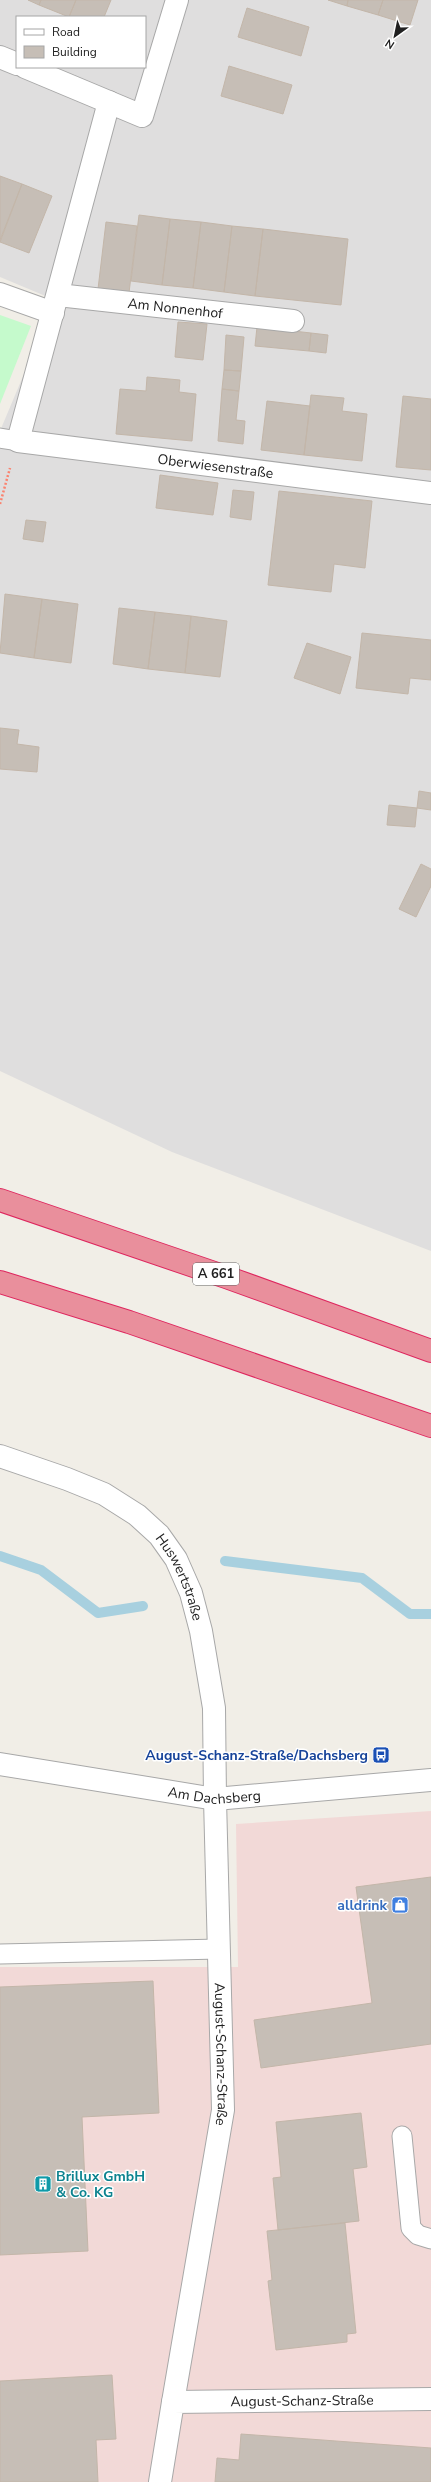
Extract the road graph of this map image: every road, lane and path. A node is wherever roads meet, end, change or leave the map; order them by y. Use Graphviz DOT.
graph roads {
  1 [pos="177,0"];
  2 [pos="0,57"];
  3 [pos="16,64"];
  4 [pos="27,68"];
  5 [pos="109,102"];
  6 [pos="0,294"];
  7 [pos="55,304"];
  8 [pos="293,321"];
  9 [pos="9,440"];
  10 [pos="431,493"];
  11 [pos="0,504"];
  12 [pos="0,1200"];
  13 [pos="0,1282"];
  14 [pos="431,1351"];
  15 [pos="431,1426"];
  16 [pos="0,1456"];
  17 [pos="0,1764"];
  18 [pos="431,1780"];
  19 [pos="215,1799"];
  20 [pos="219,1949"];
  21 [pos="0,1954"];
  22 [pos="402,2136"];
  23 [pos="431,2239"];
  24 [pos="431,2399"];
  25 [pos="173,2402"];
  26 [pos="160,2482"];
  1 -- 5 [label="street"];
  2 -- 3 [label="street"];
  4 -- 5 [label="street"];
  5 -- 7 [label="street"];
  6 -- 7 [label="street, Am Nonnenhof"];
  7 -- 8 [label="street, Am Nonnenhof"];
  7 -- 9 [label="street"];
  9 -- 10 [label="street, Oberwiesenstraße"];
  9 -- 11 [label="path"];
  12 -- 14 [label="highway, A 661"];
  13 -- 15 [label="highway"];
  16 -- 19 [label="street, Huswertstraße"];
  17 -- 19 [label="street, Am Dachsberg"];
  18 -- 19 [label="street, Am Dachsberg"];
  19 -- 20 [label="street, August-Schanz-Straße"];
  20 -- 21 [label="lane"];
  20 -- 25 [label="street, August-Schanz-Straße"];
  22 -- 23 [label="lane"];
  24 -- 25 [label="street, August-Schanz-Straße"];
  25 -- 26 [label="street, August-Schanz-Straße"];
}
